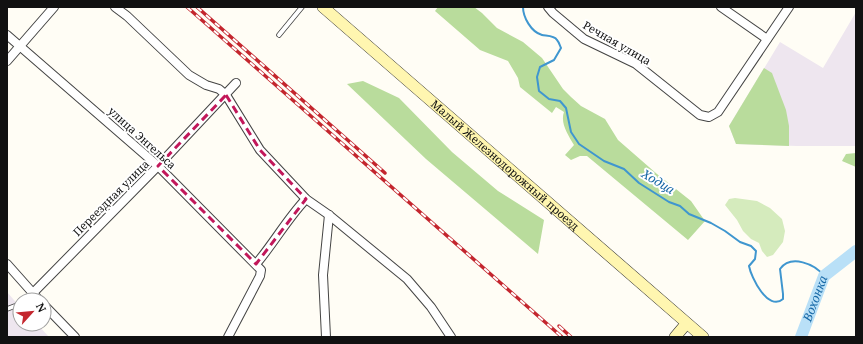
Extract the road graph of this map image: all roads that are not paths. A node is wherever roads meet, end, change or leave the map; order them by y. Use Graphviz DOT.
graph roads {
  1 [pos="54,7"];
  2 [pos="114,7"];
  3 [pos="302,7"];
  4 [pos="323,7"];
  5 [pos="548,7"];
  6 [pos="721,7"];
  7 [pos="789,7"];
  8 [pos="7,35"];
  9 [pos="279,35"];
  10 [pos="767,39"];
  11 [pos="20,46"];
  12 [pos="7,61"];
  13 [pos="236,83"];
  14 [pos="226,95"];
  15 [pos="158,166"];
  16 [pos="306,199"];
  17 [pos="330,215"];
  18 [pos="7,264"];
  19 [pos="256,264"];
  20 [pos="32,292"];
  21 [pos="34,292"];
  22 [pos="52,313"];
  23 [pos="686,324"];
  24 [pos="75,337"];
  25 [pos="228,337"];
  26 [pos="326,337"];
  27 [pos="451,337"];
  28 [pos="675,337"];
  29 [pos="703,337"];
  1 -- 11 [label="street"];
  2 -- 14 [label="street"];
  3 -- 9 [label="lane"];
  4 -- 23 [label="street, Малый Железнодорожный проезд"];
  5 -- 10 [label="street, Речная улица"];
  6 -- 10 [label="street"];
  7 -- 10 [label="street"];
  8 -- 11 [label="street, улица Энгельса"];
  11 -- 12 [label="street"];
  11 -- 15 [label="street, улица Энгельса"];
  13 -- 14 [label="street, Переездная улица"];
  14 -- 15 [label="street, Переездная улица"];
  14 -- 16 [label="street"];
  15 -- 19 [label="street, улица Энгельса"];
  15 -- 21 [label="street, Переездная улица"];
  16 -- 17 [label="street"];
  16 -- 19 [label="street"];
  17 -- 26 [label="street"];
  17 -- 27 [label="street"];
  18 -- 20 [label="street"];
  19 -- 25 [label="street"];
  22 -- 24 [label="street"];
  23 -- 28 [label="street"];
  23 -- 29 [label="street, Малый Железнодорожный проезд"];
}
